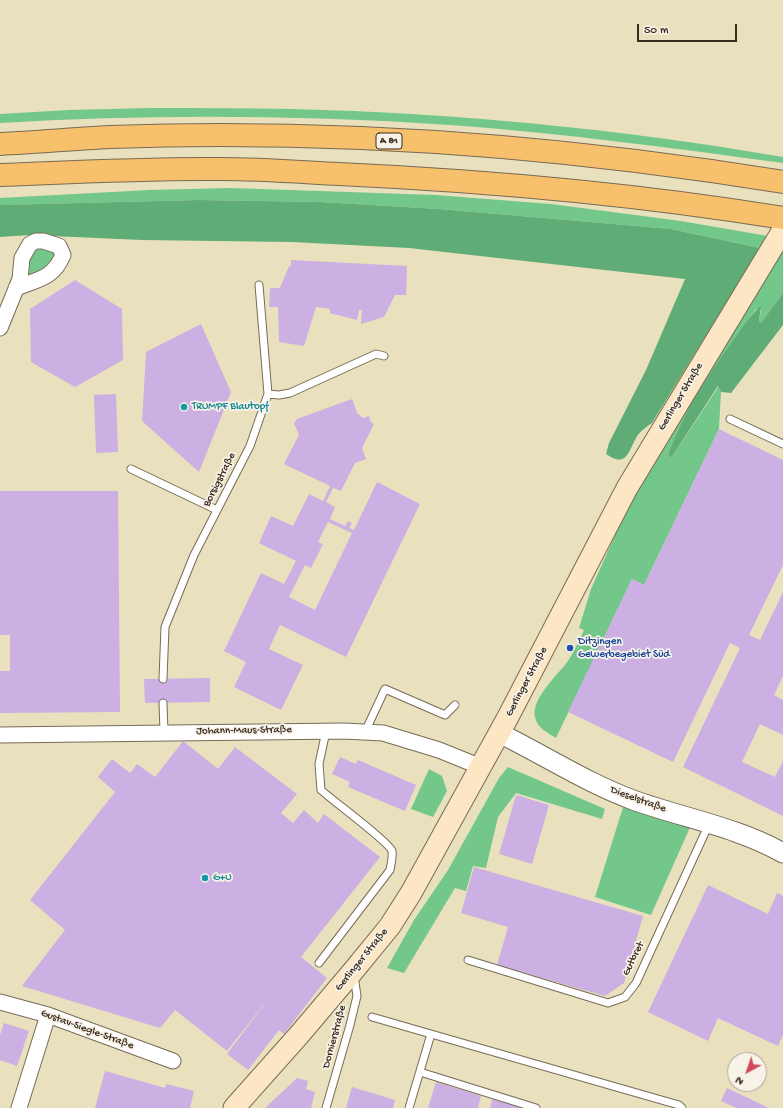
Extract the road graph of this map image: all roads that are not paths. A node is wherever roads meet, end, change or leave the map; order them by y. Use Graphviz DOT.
graph roads {
  1 [pos="0,144"];
  2 [pos="0,175"];
  3 [pos="780,181"];
  4 [pos="783,218"];
  5 [pos="783,230"];
  6 [pos="259,285"];
  7 [pos="16,288"];
  8 [pos="0,328"];
  9 [pos="384,356"];
  10 [pos="268,394"];
  11 [pos="730,419"];
  12 [pos="783,444"];
  13 [pos="131,469"];
  14 [pos="217,510"];
  15 [pos="163,679"];
  16 [pos="163,703"];
  17 [pos="455,704"];
  18 [pos="326,731"];
  19 [pos="164,732"];
  20 [pos="364,732"];
  21 [pos="499,733"];
  22 [pos="0,735"];
  23 [pos="481,767"];
  24 [pos="710,824"];
  25 [pos="783,853"];
  26 [pos="468,960"];
  27 [pos="319,963"];
  28 [pos="354,970"];
  29 [pos="0,1002"];
  30 [pos="48,1015"];
  31 [pos="372,1017"];
  32 [pos="431,1034"];
  33 [pos="173,1061"];
  34 [pos="420,1072"];
  35 [pos="19,1108"];
  36 [pos="234,1108"];
  37 [pos="326,1108"];
  38 [pos="409,1108"];
  39 [pos="536,1108"];
  40 [pos="682,1108"];
  1 -- 3 [label="highway, A 81"];
  2 -- 4 [label="highway"];
  5 -- 21 [label="main road, Gerlinger Straße"];
  6 -- 10 [label="lane, Borsigstraße"];
  7 -- 8 [label="street"];
  9 -- 10 [label="lane"];
  10 -- 14 [label="lane, Borsigstraße"];
  11 -- 12 [label="lane"];
  13 -- 14 [label="lane"];
  14 -- 15 [label="lane, Borsigstraße"];
  16 -- 19 [label="lane"];
  17 -- 20 [label="lane"];
  18 -- 19 [label="street, Johann-Maus-Straße"];
  18 -- 20 [label="street, Johann-Maus-Straße"];
  18 -- 27 [label="lane"];
  19 -- 22 [label="street, Johann-Maus-Straße"];
  20 -- 23 [label="street, Johann-Maus-Straße"];
  21 -- 23 [label="main road, Gerlinger Straße"];
  21 -- 24 [label="street, Dieselstraße"];
  23 -- 28 [label="main road, Gerlinger Straße"];
  24 -- 25 [label="street, Dieselstraße"];
  24 -- 26 [label="lane, Gutbret"];
  28 -- 36 [label="main road, Gerlinger Straße"];
  28 -- 37 [label="lane, Dornierstraße"];
  29 -- 30 [label="street, Gustav-Siegle-Straße"];
  30 -- 33 [label="street, Gustav-Siegle-Straße"];
  30 -- 35 [label="street"];
  31 -- 32 [label="lane"];
  32 -- 34 [label="lane"];
  32 -- 40 [label="lane"];
  34 -- 38 [label="lane"];
  34 -- 39 [label="lane"];
}
